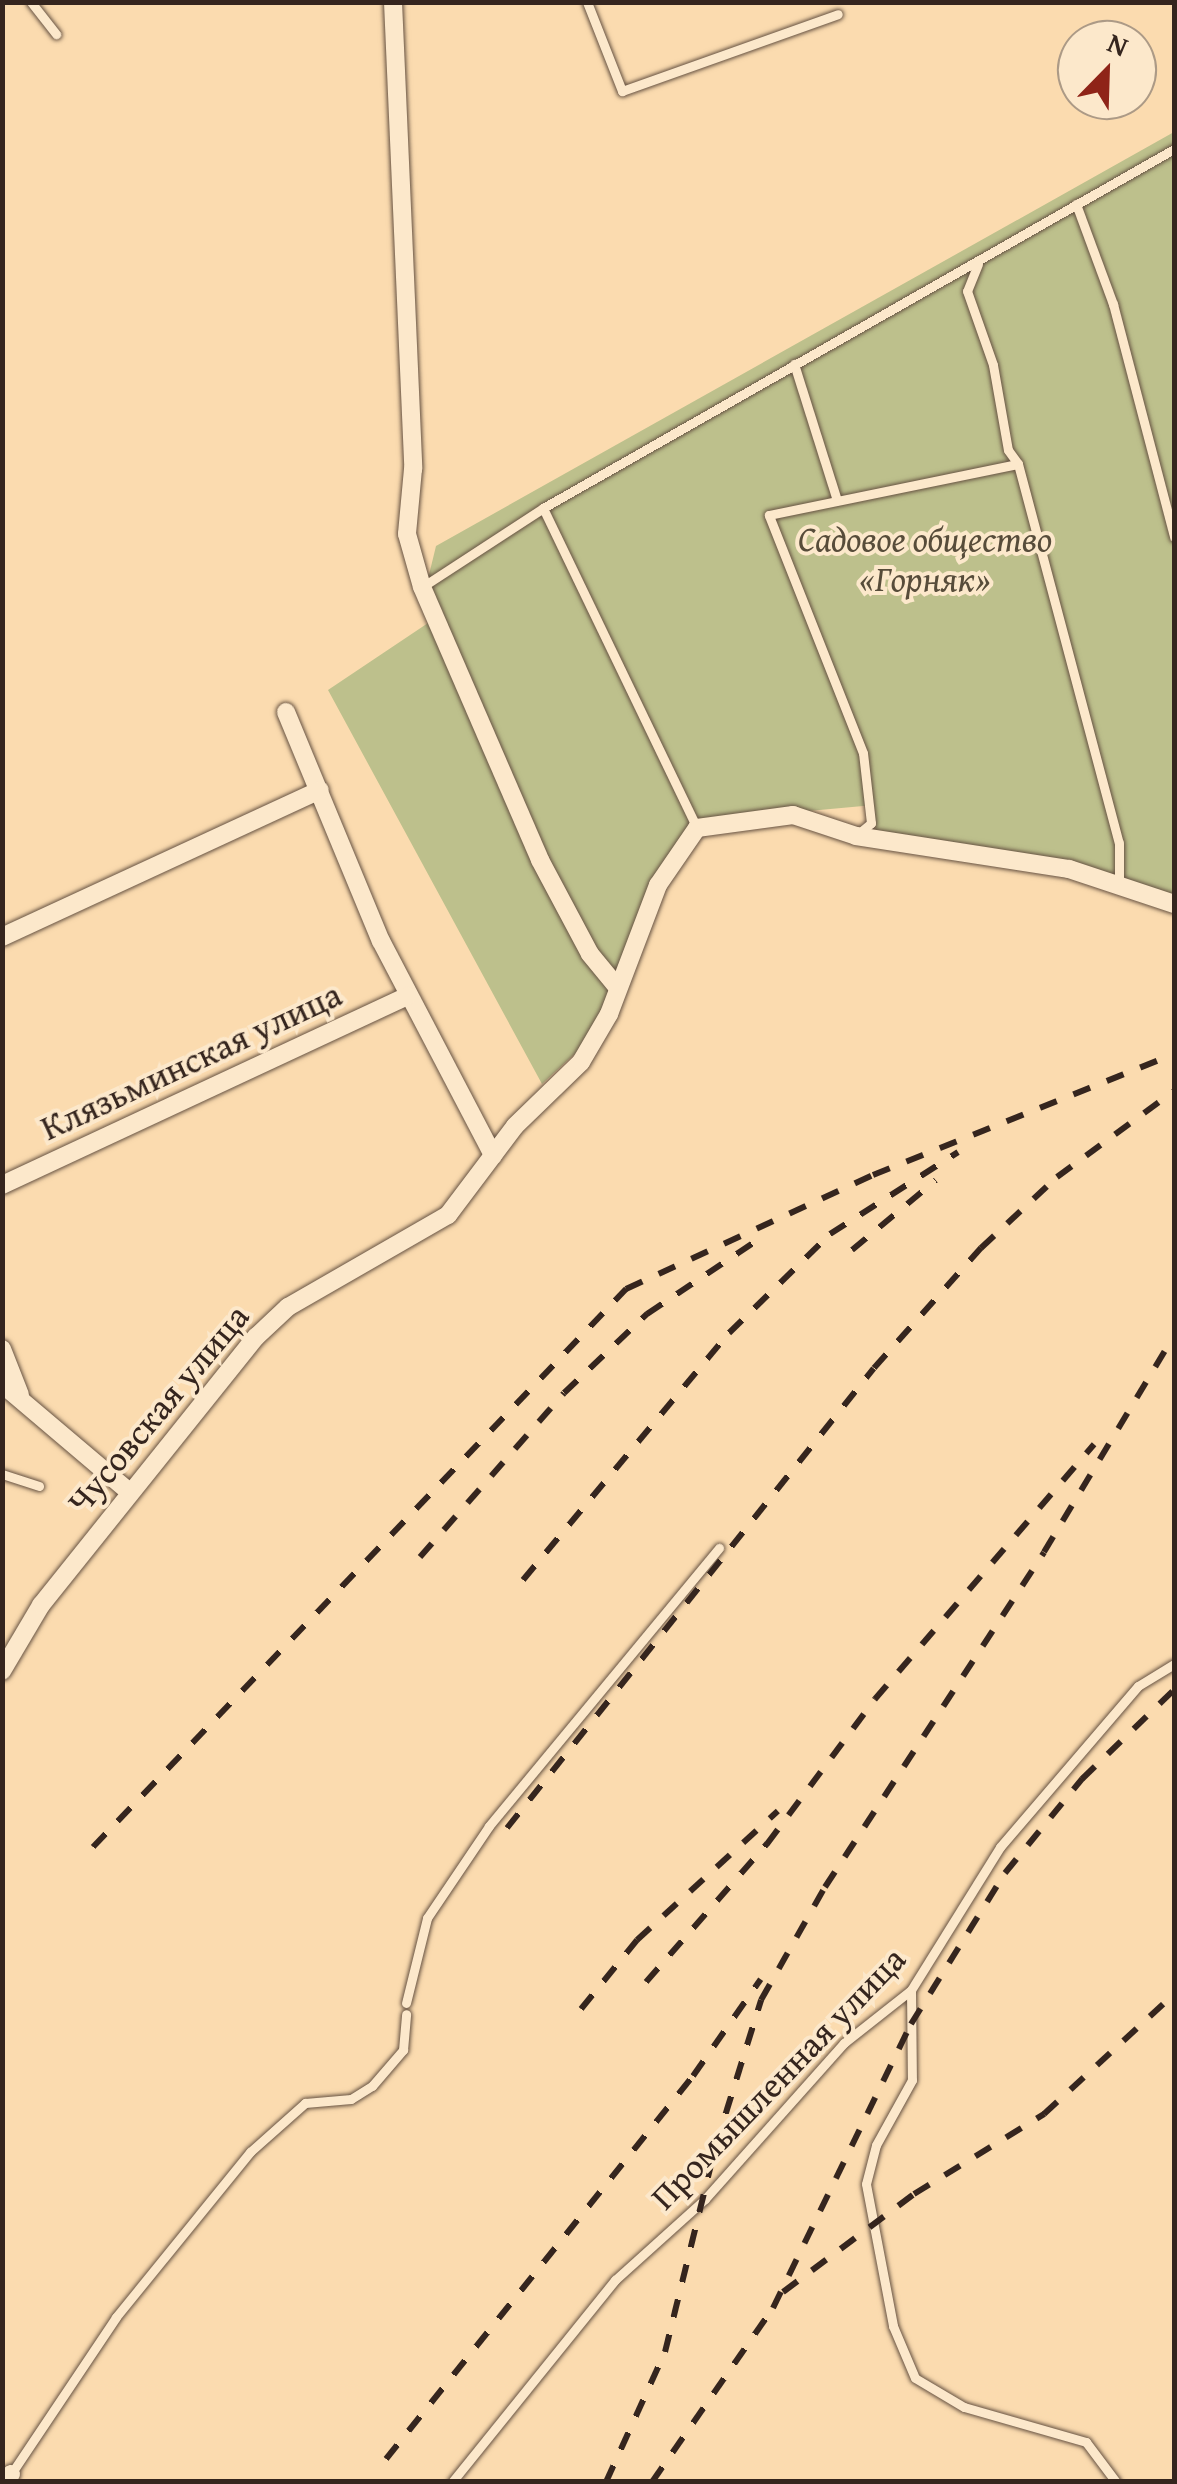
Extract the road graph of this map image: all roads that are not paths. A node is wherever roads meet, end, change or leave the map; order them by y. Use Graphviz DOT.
graph roads {
  1 [pos="30,2"];
  2 [pos="393,2"];
  3 [pos="587,2"];
  4 [pos="838,14"];
  5 [pos="56,34"];
  6 [pos="1174,150"];
  7 [pos="1076,204"];
  8 [pos="983,258"];
  9 [pos="794,364"];
  10 [pos="1018,464"];
  11 [pos="837,500"];
  12 [pos="543,508"];
  13 [pos="1174,537"];
  14 [pos="422,587"];
  15 [pos="286,712"];
  16 [pos="320,790"];
  17 [pos="697,828"];
  18 [pos="856,836"];
  19 [pos="1119,886"];
  20 [pos="1174,904"];
  21 [pos="2,937"];
  22 [pos="618,988"];
  23 [pos="407,996"];
  24 [pos="492,1155"];
  25 [pos="2,1185"];
  26 [pos="2,1349"];
  27 [pos="2,1384"];
  28 [pos="22,1400"];
  29 [pos="2,1474"];
  30 [pos="39,1486"];
  31 [pos="128,1491"];
  32 [pos="719,1548"];
  33 [pos="1174,1664"];
  34 [pos="2,1672"];
  35 [pos="911,1990"];
  36 [pos="8,2478"];
  37 [pos="452,2482"];
  38 [pos="1116,2482"];
  1 -- 5 [label="lane"];
  2 -- 14 [label="street"];
  3 -- 4 [label="lane"];
  6 -- 7 [label="lane"];
  7 -- 8 [label="lane"];
  7 -- 13 [label="lane"];
  8 -- 9 [label="lane"];
  8 -- 10 [label="lane"];
  9 -- 11 [label="lane"];
  9 -- 12 [label="lane"];
  10 -- 11 [label="lane"];
  10 -- 19 [label="lane"];
  11 -- 18 [label="lane"];
  12 -- 14 [label="lane"];
  12 -- 17 [label="lane"];
  14 -- 22 [label="street"];
  15 -- 16 [label="street"];
  16 -- 21 [label="street"];
  16 -- 23 [label="street"];
  17 -- 18 [label="street"];
  17 -- 22 [label="street, Чусовская улица"];
  18 -- 19 [label="street"];
  19 -- 20 [label="street"];
  22 -- 24 [label="street, Чусовская улица"];
  23 -- 24 [label="street"];
  23 -- 25 [label="street, Клязьминская улица"];
  24 -- 31 [label="street, Чусовская улица"];
  26 -- 28 [label="street"];
  27 -- 28 [label="street"];
  28 -- 31 [label="street"];
  29 -- 30 [label="lane"];
  31 -- 34 [label="street, Чусовская улица"];
  32 -- 36 [label="lane"];
  33 -- 35 [label="lane, Промышленная улица"];
  35 -- 37 [label="lane, Промышленная улица"];
  35 -- 38 [label="lane"];
}
